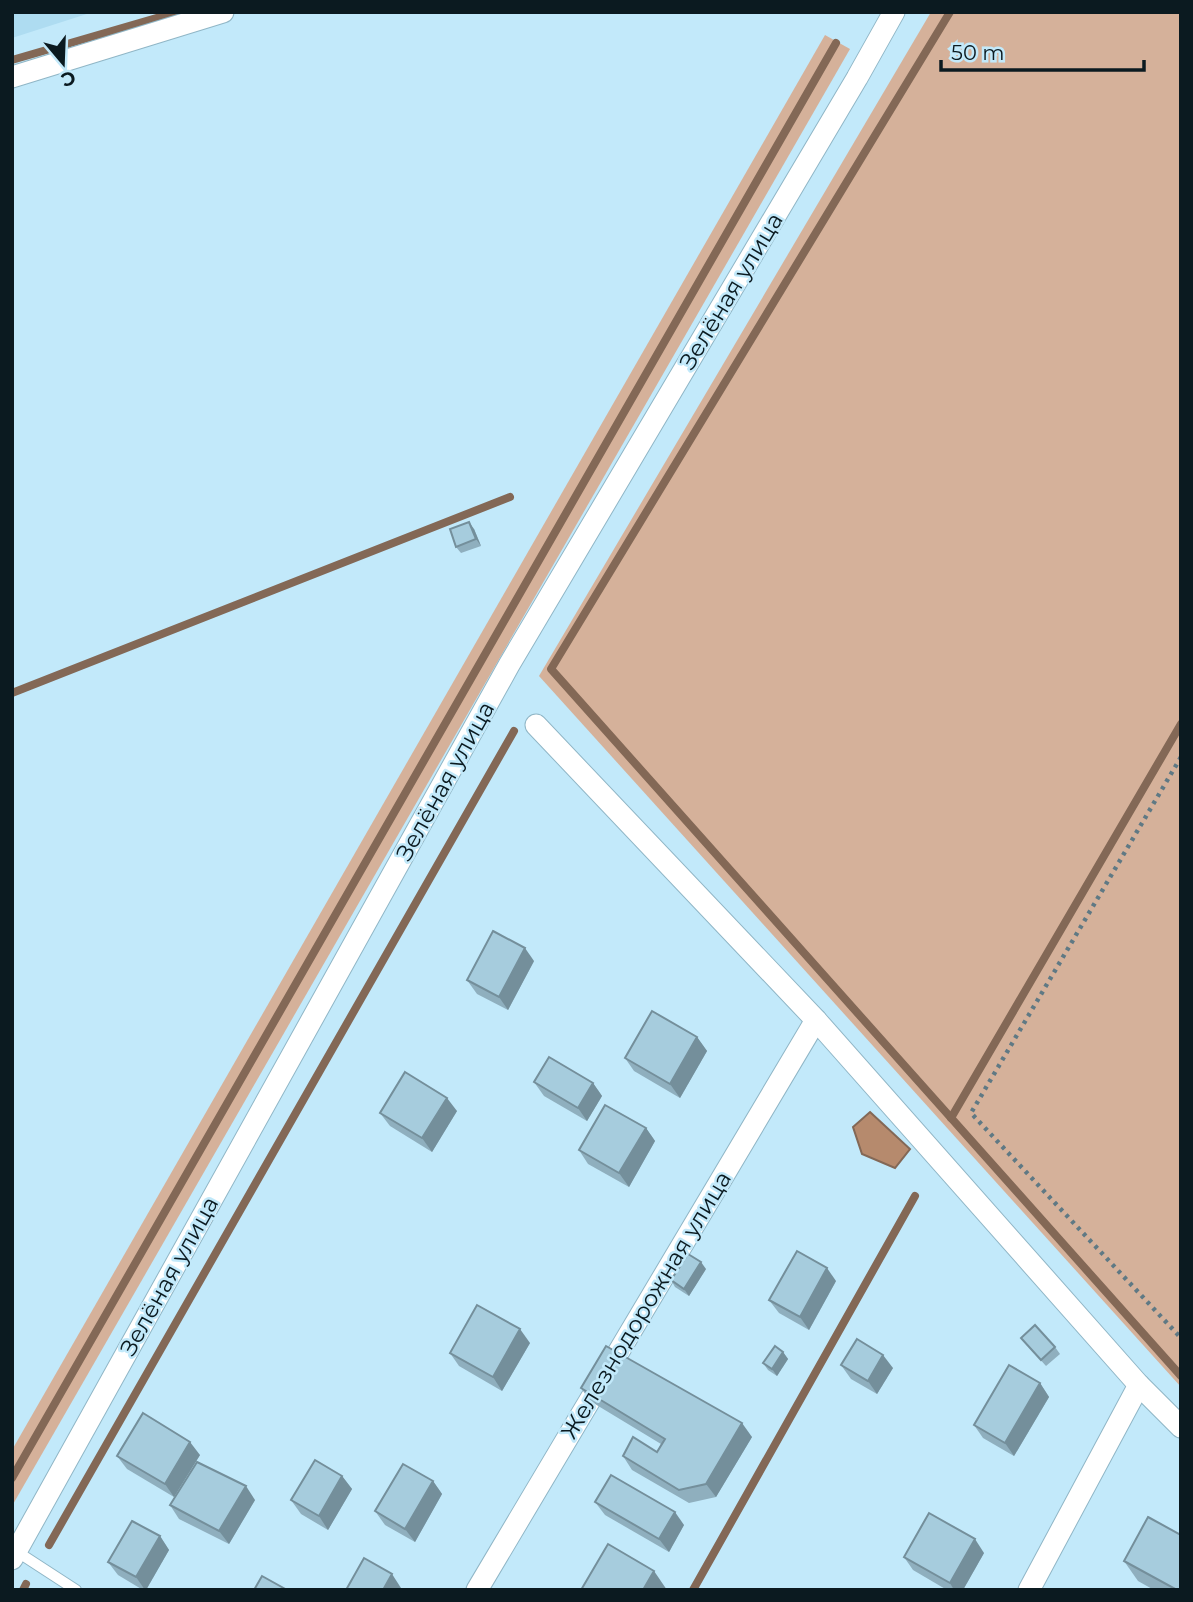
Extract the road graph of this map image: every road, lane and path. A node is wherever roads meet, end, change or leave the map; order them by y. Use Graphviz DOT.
graph roads {
  1 [pos="894,12"];
  2 [pos="217,13"];
  3 [pos="12,77"];
  4 [pos="536,725"];
  5 [pos="1181,757"];
  6 [pos="816,1020"];
  7 [pos="1181,1338"];
  8 [pos="1139,1385"];
  9 [pos="1181,1427"];
  10 [pos="14,1555"];
  11 [pos="76,1590"];
  12 [pos="477,1590"];
  13 [pos="1029,1590"];
  1 -- 10 [label="street, Зелёная улица"];
  2 -- 3 [label="street"];
  4 -- 6 [label="street"];
  5 -- 7 [label="path"];
  6 -- 8 [label="street"];
  6 -- 12 [label="street, Железнодорожная улица"];
  8 -- 9 [label="street"];
  8 -- 13 [label="street"];
  10 -- 11 [label="lane"];
}
